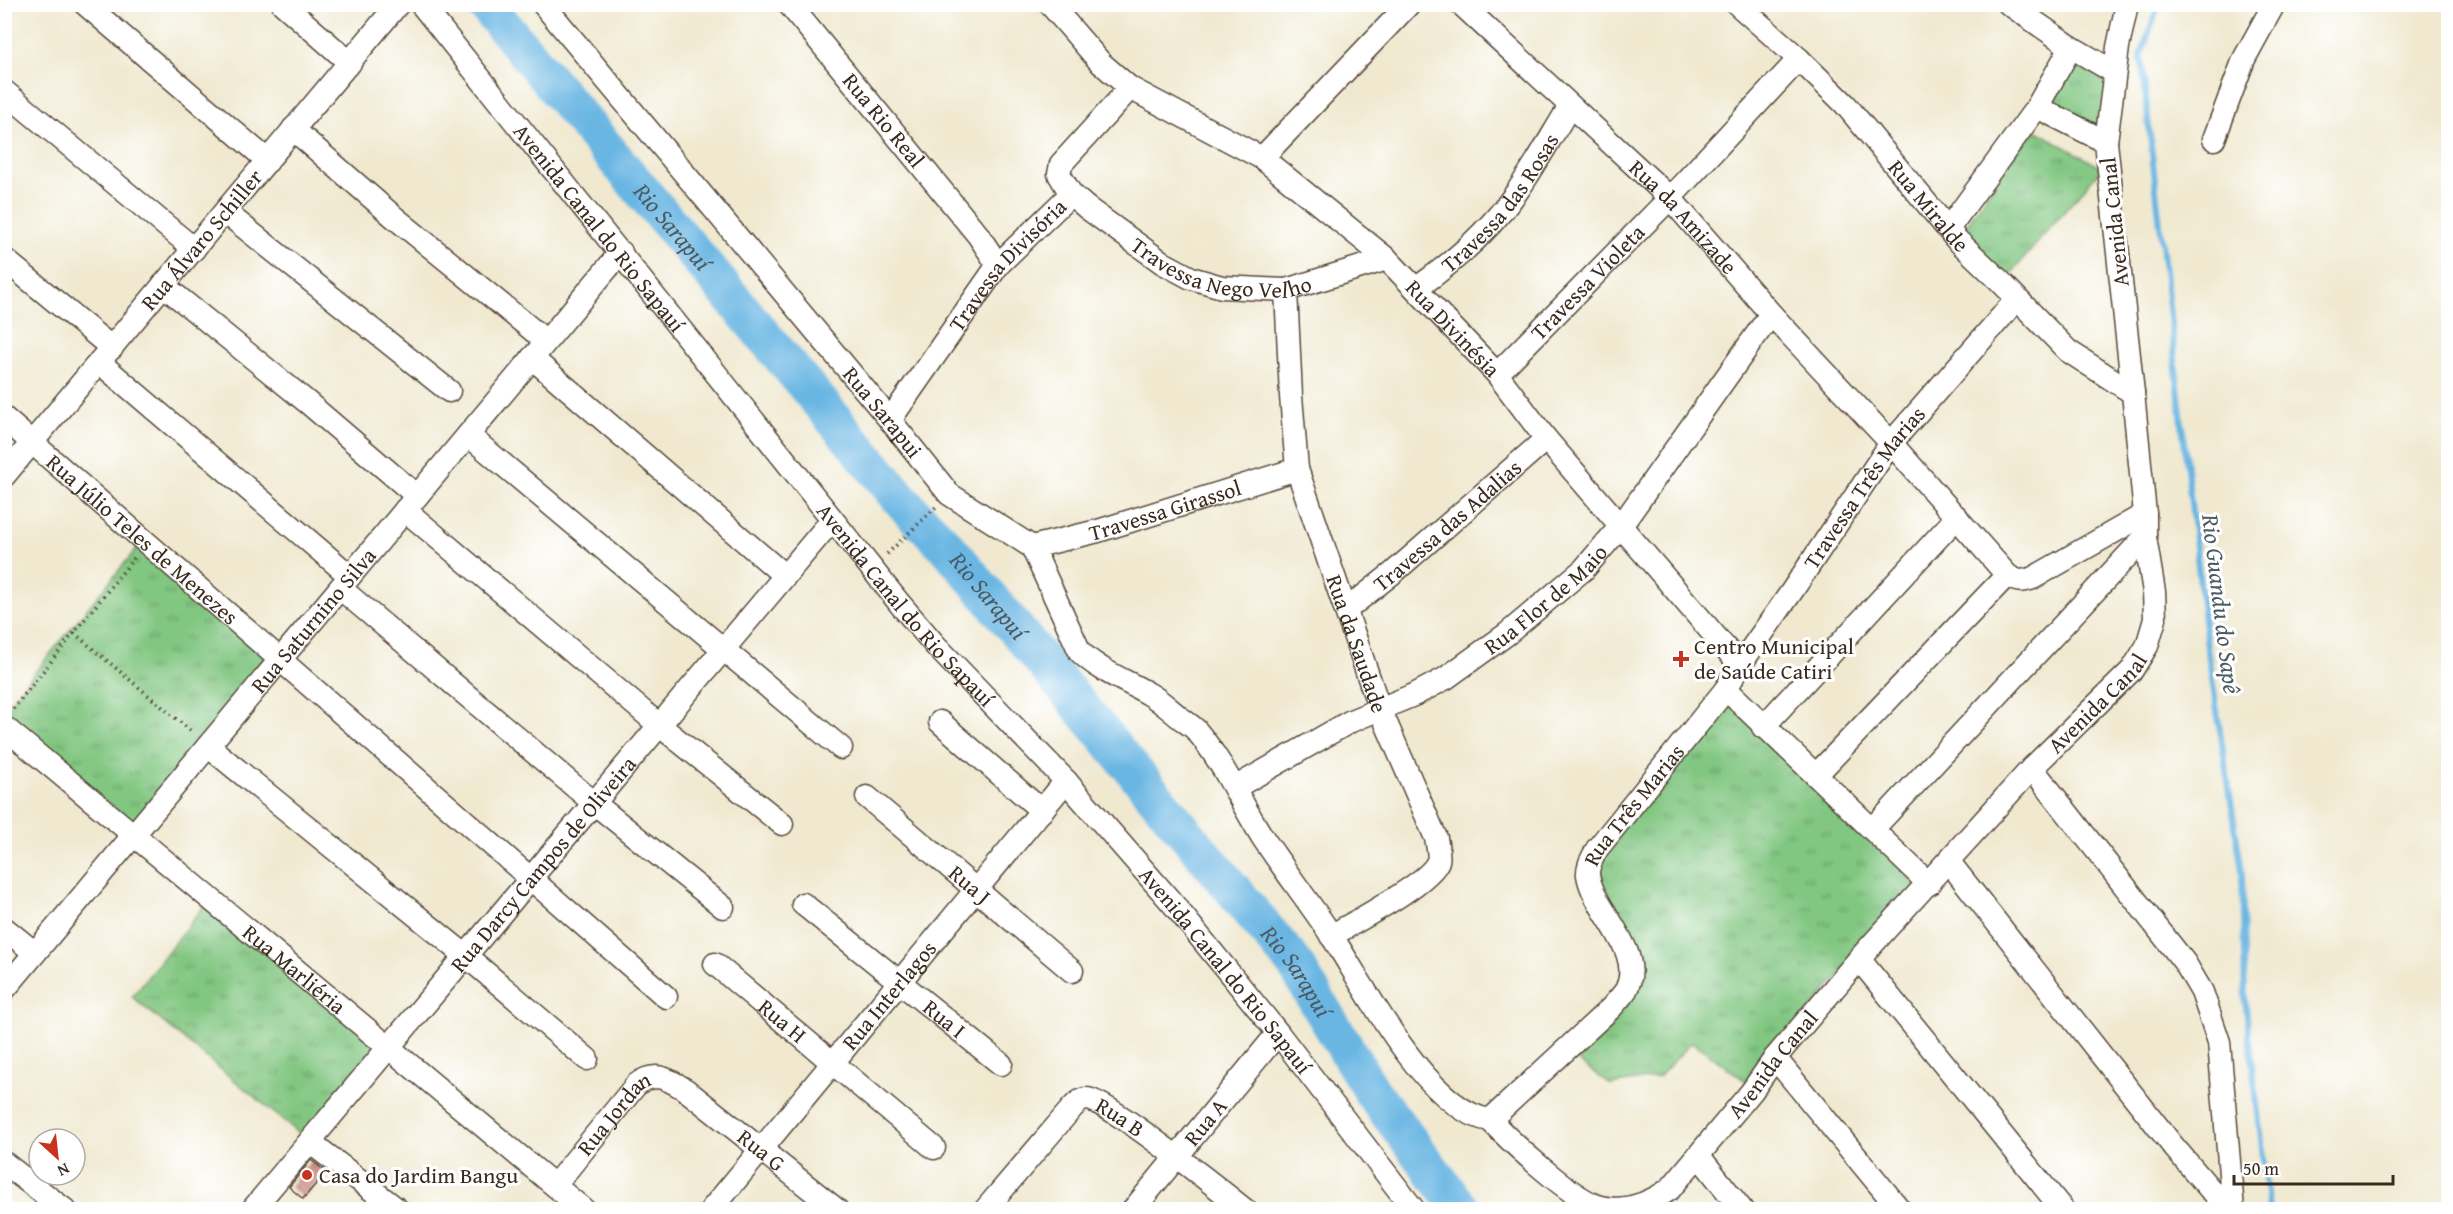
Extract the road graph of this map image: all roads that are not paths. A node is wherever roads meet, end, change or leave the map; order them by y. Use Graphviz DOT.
graph roads {
  1 [pos="85,4"];
  2 [pos="283,4"];
  3 [pos="398,4"];
  4 [pos="421,4"];
  5 [pos="543,4"];
  6 [pos="789,4"];
  7 [pos="1050,4"];
  8 [pos="1409,4"];
  9 [pos="1461,4"];
  10 [pos="1737,4"];
  11 [pos="2009,4"];
  12 [pos="2127,4"];
  13 [pos="2274,4"];
  14 [pos="2071,48"];
  15 [pos="1799,59"];
  16 [pos="350,63"];
  17 [pos="2114,72"];
  18 [pos="1130,88"];
  19 [pos="4,91"];
  20 [pos="1570,106"];
  21 [pos="2037,107"];
  22 [pos="293,129"];
  23 [pos="2214,139"];
  24 [pos="2106,142"];
  25 [pos="1262,158"];
  26 [pos="268,161"];
  27 [pos="1071,194"];
  28 [pos="1670,198"];
  29 [pos="225,212"];
  30 [pos="1948,229"];
  31 [pos="194,249"];
  32 [pos="621,252"];
  33 [pos="1387,258"];
  34 [pos="4,259"];
  35 [pos="998,265"];
  36 [pos="163,285"];
  37 [pos="1417,288"];
  38 [pos="1286,290"];
  39 [pos="2018,299"];
  40 [pos="1771,314"];
  41 [pos="539,349"];
  42 [pos="106,355"];
  43 [pos="1497,374"];
  44 [pos="449,391"];
  45 [pos="2133,393"];
  46 [pos="4,418"];
  47 [pos="890,420"];
  48 [pos="468,435"];
  49 [pos="1546,439"];
  50 [pos="33,442"];
  51 [pos="1891,443"];
  52 [pos="1297,469"];
  53 [pos="4,476"];
  54 [pos="411,503"];
  55 [pos="2145,514"];
  56 [pos="1957,518"];
  57 [pos="832,520"];
  58 [pos="1621,526"];
  59 [pos="2145,537"];
  60 [pos="1032,547"];
  61 [pos="2007,575"];
  62 [pos="785,576"];
  63 [pos="345,582"];
  64 [pos="1346,610"];
  65 [pos="723,650"];
  66 [pos="280,660"];
  67 [pos="1740,664"];
  68 [pos="1726,690"];
  69 [pos="1379,707"];
  70 [pos="7,720"];
  71 [pos="940,722"];
  72 [pos="659,725"];
  73 [pos="1763,727"];
  74 [pos="208,746"];
  75 [pos="841,748"];
  76 [pos="2032,768"];
  77 [pos="1816,775"];
  78 [pos="1066,781"];
  79 [pos="1236,787"];
  80 [pos="867,797"];
  81 [pos="594,803"];
  82 [pos="1042,811"];
  83 [pos="782,824"];
  84 [pos="1873,829"];
  85 [pos="134,835"];
  86 [pos="1949,862"];
  87 [pos="529,880"];
  88 [pos="1929,884"];
  89 [pos="976,891"];
  90 [pos="803,904"];
  91 [pos="723,906"];
  92 [pos="4,928"];
  93 [pos="1331,936"];
  94 [pos="35,953"];
  95 [pos="466,956"];
  96 [pos="1859,959"];
  97 [pos="715,964"];
  98 [pos="1072,971"];
  99 [pos="899,983"];
  100 [pos="4,990"];
  101 [pos="666,997"];
  102 [pos="1278,1033"];
  103 [pos="389,1047"];
  104 [pos="1775,1058"];
  105 [pos="587,1059"];
  106 [pos="833,1063"];
  107 [pos="1000,1064"];
  108 [pos="686,1090"];
  109 [pos="1490,1120"];
  110 [pos="309,1142"];
  111 [pos="762,1148"];
  112 [pos="934,1148"];
  113 [pos="1699,1156"];
  114 [pos="1176,1157"];
  115 [pos="4,1163"];
  116 [pos="555,1185"];
  117 [pos="1402,1205"];
  118 [pos="1600,1208"];
  119 [pos="65,1209"];
  120 [pos="252,1209"];
  121 [pos="398,1209"];
  122 [pos="584,1209"];
  123 [pos="711,1209"];
  124 [pos="837,1209"];
  125 [pos="984,1209"];
  126 [pos="1133,1209"];
  127 [pos="1245,1209"];
  128 [pos="1742,1209"];
  129 [pos="1900,1209"];
  130 [pos="2063,1209"];
  131 [pos="2228,1209"];
  132 [pos="2233,1209"];
  1 -- 26 [label="street"];
  2 -- 16 [label="street"];
  3 -- 16 [label="street, Rua Álvaro Schiller"];
  4 -- 32 [label="street, Avenida Canal do Rio Sapauí"];
  5 -- 47 [label="street, Rua Sarapui"];
  6 -- 35 [label="street, Rua Rio Real"];
  7 -- 18 [label="street, Rua Divinésia"];
  8 -- 25 [label="street"];
  9 -- 20 [label="street, Rua da Amizade"];
  10 -- 15 [label="street, Rua Miralde"];
  11 -- 14 [label="street"];
  12 -- 17 [label="street, Avenida Canal"];
  13 -- 23 [label="street"];
  14 -- 17 [label="street"];
  14 -- 21 [label="street"];
  15 -- 28 [label="street, Travessa Violeta"];
  15 -- 30 [label="street, Rua Miralde"];
  16 -- 22 [label="street, Rua Álvaro Schiller"];
  17 -- 24 [label="street, Avenida Canal"];
  18 -- 25 [label="street, Rua Divinésia"];
  18 -- 27 [label="street, Travessa Divisória"];
  19 -- 31 [label="street"];
  20 -- 28 [label="street, Rua da Amizade"];
  20 -- 37 [label="street, Travessa das Rosas"];
  21 -- 24 [label="street"];
  21 -- 30 [label="street"];
  22 -- 26 [label="street, Rua Álvaro Schiller"];
  22 -- 41 [label="street"];
  24 -- 45 [label="street, Avenida Canal"];
  25 -- 33 [label="street, Rua Divinésia"];
  26 -- 29 [label="street, Rua Álvaro Schiller"];
  27 -- 35 [label="street, Travessa Divisória"];
  27 -- 38 [label="street, Travessa Nego Velho"];
  28 -- 40 [label="street, Rua da Amizade"];
  28 -- 43 [label="street, Travessa Violeta"];
  29 -- 31 [label="street, Rua Álvaro Schiller"];
  29 -- 44 [label="street"];
  30 -- 39 [label="street, Rua Miralde"];
  31 -- 36 [label="street, Rua Álvaro Schiller"];
  32 -- 41 [label="street, Rua Saturnino Silva"];
  32 -- 57 [label="street, Avenida Canal do Rio Sapauí"];
  33 -- 37 [label="street, Rua Divinésia"];
  33 -- 38 [label="street, Travessa Nego Velho"];
  34 -- 42 [label="street"];
  35 -- 47 [label="street, Travessa Divisória"];
  36 -- 42 [label="street, Rua Álvaro Schiller"];
  36 -- 54 [label="street"];
  37 -- 43 [label="street, Rua Divinésia"];
  38 -- 52 [label="street, Rua da Saudade"];
  39 -- 45 [label="street, Rua Miralde"];
  39 -- 51 [label="street, Travessa Três Marias"];
  40 -- 51 [label="street, Rua da Amizade"];
  40 -- 58 [label="street, Rua Flor de Maio"];
  41 -- 48 [label="street, Rua Saturnino Silva"];
  41 -- 62 [label="street"];
  42 -- 50 [label="street, Rua Álvaro Schiller"];
  42 -- 63 [label="street"];
  43 -- 49 [label="street, Rua Divinésia"];
  45 -- 55 [label="street, Avenida Canal"];
  46 -- 50 [label="street, Rua Júlio Teles de Menezes"];
  47 -- 60 [label="street, Rua Sarapui"];
  48 -- 54 [label="street, Rua Saturnino Silva"];
  48 -- 65 [label="street"];
  49 -- 58 [label="street, Rua Divinésia"];
  49 -- 64 [label="street, Travessa das Adalias"];
  50 -- 53 [label="street, Rua Álvaro Schiller"];
  50 -- 66 [label="street, Rua Júlio Teles de Menezes"];
  51 -- 56 [label="street, Rua da Amizade"];
  51 -- 67 [label="street, Travessa Três Marias"];
  52 -- 60 [label="street, Travessa Girassol"];
  52 -- 64 [label="street, Rua da Saudade"];
  54 -- 63 [label="street, Rua Saturnino Silva"];
  54 -- 72 [label="street"];
  55 -- 59 [label="street, Avenida Canal"];
  55 -- 61 [label="street"];
  56 -- 61 [label="street, Rua da Amizade"];
  56 -- 73 [label="street"];
  57 -- 62 [label="street, Rua Darcy Campos de Oliveira"];
  57 -- 78 [label="street, Avenida Canal do Rio Sapauí"];
  58 -- 67 [label="street, Rua Divinésia"];
  58 -- 69 [label="street, Rua Flor de Maio"];
  59 -- 76 [label="street, Avenida Canal"];
  59 -- 84 [label="street"];
  60 -- 79 [label="street"];
  61 -- 77 [label="street"];
  62 -- 65 [label="street, Rua Darcy Campos de Oliveira"];
  63 -- 66 [label="street, Rua Saturnino Silva"];
  63 -- 81 [label="street"];
  64 -- 69 [label="street, Rua da Saudade"];
  65 -- 72 [label="street, Rua Darcy Campos de Oliveira"];
  65 -- 75 [label="street"];
  66 -- 74 [label="street, Rua Saturnino Silva"];
  66 -- 87 [label="street, Rua Júlio Teles de Menezes"];
  67 -- 68 [label="street, Travessa Três Marias"];
  68 -- 73 [label="street"];
  68 -- 109 [label="street, Rua Três Marias"];
  69 -- 79 [label="street, Rua Flor de Maio"];
  69 -- 93 [label="street, Rua da Saudade"];
  70 -- 85 [label="street, Rua Marliéria"];
  71 -- 82 [label="street"];
  72 -- 81 [label="street, Rua Darcy Campos de Oliveira"];
  72 -- 83 [label="street"];
  73 -- 77 [label="street"];
  74 -- 85 [label="street, Rua Saturnino Silva"];
  74 -- 95 [label="street"];
  76 -- 86 [label="street, Avenida Canal"];
  76 -- 132 [label="street"];
  77 -- 84 [label="street"];
  78 -- 82 [label="street, Rua Interlagos"];
  78 -- 102 [label="street, Avenida Canal do Rio Sapauí"];
  79 -- 93 [label="street"];
  80 -- 89 [label="street, Rua J"];
  81 -- 87 [label="street, Rua Darcy Campos de Oliveira"];
  81 -- 91 [label="street"];
  82 -- 89 [label="street, Rua Interlagos"];
  84 -- 88 [label="street"];
  85 -- 94 [label="street, Rua Saturnino Silva"];
  85 -- 103 [label="street, Rua Marliéria"];
  86 -- 88 [label="street, Avenida Canal"];
  86 -- 131 [label="street"];
  87 -- 95 [label="street, Rua Darcy Campos de Oliveira"];
  87 -- 101 [label="street, Rua Júlio Teles de Menezes"];
  88 -- 96 [label="street, Avenida Canal"];
  89 -- 98 [label="street, Rua J"];
  89 -- 99 [label="street, Rua Interlagos"];
  90 -- 99 [label="street, Rua I"];
  92 -- 94 [label="street"];
  93 -- 109 [label="street"];
  94 -- 100 [label="street, Rua Saturnino Silva"];
  95 -- 103 [label="street, Rua Darcy Campos de Oliveira"];
  95 -- 105 [label="street"];
  96 -- 104 [label="street, Avenida Canal"];
  96 -- 130 [label="street"];
  97 -- 106 [label="street, Rua H"];
  99 -- 106 [label="street, Rua Interlagos"];
  99 -- 107 [label="street, Rua I"];
  102 -- 114 [label="street, Rua A"];
  102 -- 117 [label="street, Avenida Canal do Rio Sapauí"];
  103 -- 110 [label="street, Rua Darcy Campos de Oliveira"];
  103 -- 116 [label="street, Rua Marliéria"];
  104 -- 113 [label="street, Avenida Canal"];
  104 -- 129 [label="street"];
  106 -- 111 [label="street, Rua Interlagos"];
  106 -- 112 [label="street, Rua H"];
  108 -- 111 [label="street, Rua G"];
  108 -- 116 [label="street, Rua Jordan"];
  109 -- 118 [label="street"];
  110 -- 120 [label="street, Rua Darcy Campos de Oliveira"];
  110 -- 121 [label="street"];
  111 -- 123 [label="street, Rua Interlagos"];
  111 -- 124 [label="street, Rua G"];
  113 -- 118 [label="street, Avenida Canal"];
  113 -- 128 [label="street"];
  114 -- 125 [label="street, Rua B"];
  114 -- 126 [label="street, Rua A"];
  114 -- 127 [label="street, Rua B"];
  115 -- 119 [label="street"];
  116 -- 122 [label="street, Rua Marliéria"];
}
